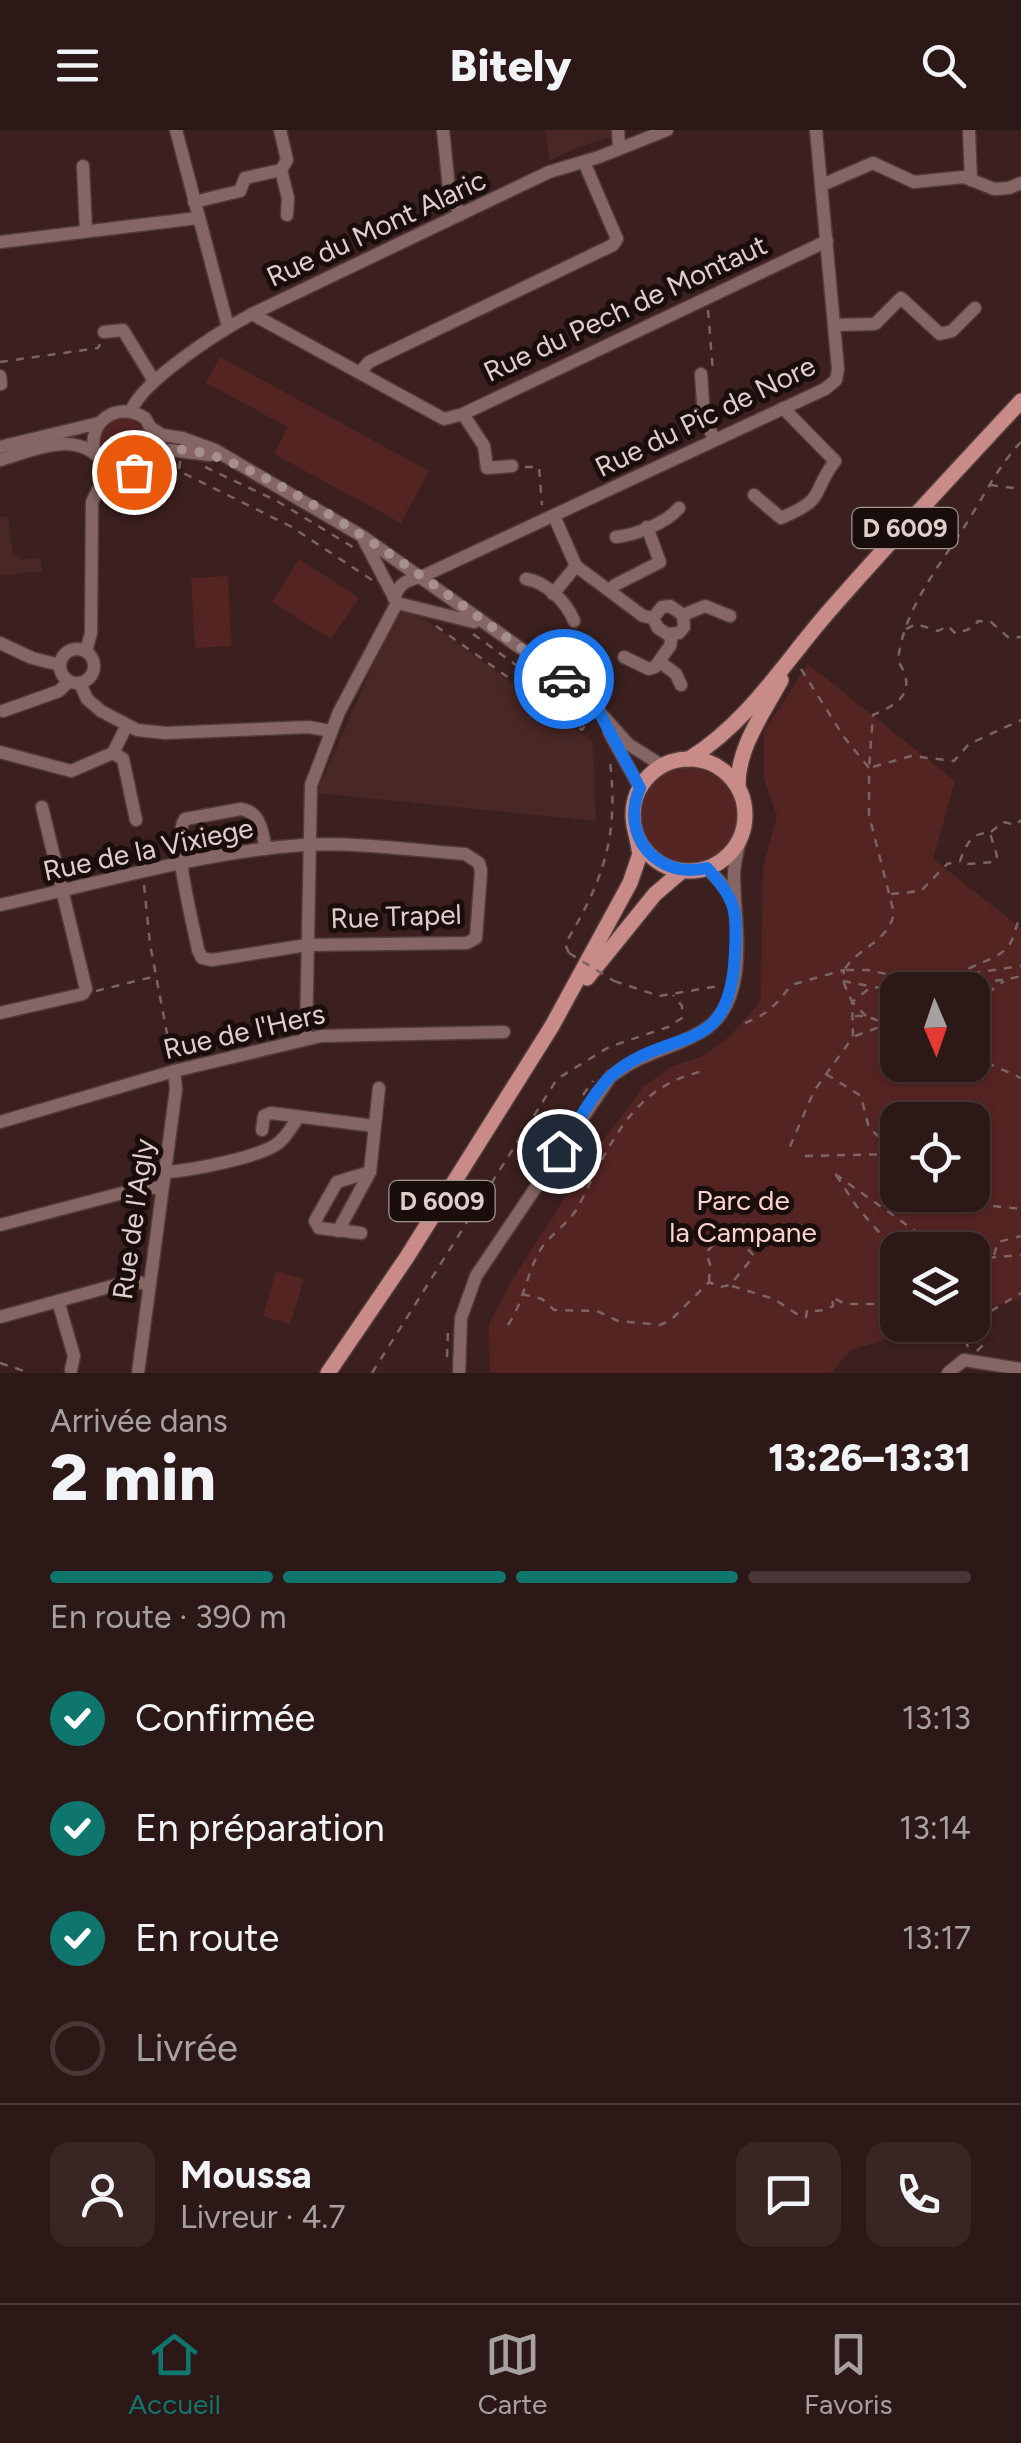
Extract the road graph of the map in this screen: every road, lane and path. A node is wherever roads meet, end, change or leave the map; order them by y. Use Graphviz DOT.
graph roads {
  1 [pos="176,130"];
  2 [pos="280,130"];
  3 [pos="444,130"];
  4 [pos="618,130"];
  5 [pos="667,130"];
  6 [pos="816,130"];
  7 [pos="969,130"];
  8 [pos="619,146"];
  9 [pos="584,162"];
  10 [pos="83,166"];
  11 [pos="281,170"];
  12 [pos="971,180"];
  13 [pos="1021,183"];
  14 [pos="822,184"];
  15 [pos="194,202"];
  16 [pos="288,215"];
  17 [pos="460,215"];
  18 [pos="198,218"];
  19 [pos="86,232"];
  20 [pos="827,240"];
  21 [pos="0,242"];
  22 [pos="707,299"];
  23 [pos="975,308"];
  24 [pos="252,314"];
  25 [pos="834,325"];
  26 [pos="228,327"];
  27 [pos="104,332"];
  28 [pos="0,362"];
  29 [pos="360,372"];
  30 [pos="701,374"];
  31 [pos="0,376"];
  32 [pos="154,381"];
  33 [pos="1,384"];
  34 [pos="1021,400"];
  35 [pos="782,408"];
  36 [pos="131,411"];
  37 [pos="463,414"];
  38 [pos="99,423"];
  39 [pos="154,429"];
  40 [pos="714,440"];
  41 [pos="1021,442"];
  42 [pos="0,448"];
  43 [pos="95,454"];
  44 [pos="0,460"];
  45 [pos="150,460"];
  46 [pos="235,462"];
  47 [pos="512,466"];
  48 [pos="108,469"];
  49 [pos="988,485"];
  50 [pos="1021,490"];
  51 [pos="754,494"];
  52 [pos="679,508"];
  53 [pos="554,516"];
  54 [pos="646,527"];
  55 [pos="362,536"];
  56 [pos="616,537"];
  57 [pos="576,566"];
  58 [pos="420,577"];
  59 [pos="526,579"];
  60 [pos="610,590"];
  61 [pos="553,594"];
  62 [pos="400,603"];
  63 [pos="684,615"];
  64 [pos="730,616"];
  65 [pos="654,618"];
  66 [pos="574,622"];
  67 [pos="490,628"];
  68 [pos="903,631"];
  69 [pos="672,635"];
  70 [pos="1021,636"];
  71 [pos="0,643"];
  72 [pos="14,650"];
  73 [pos="86,651"];
  74 [pos="624,657"];
  75 [pos="792,659"];
  76 [pos="0,661"];
  77 [pos="660,662"];
  78 [pos="60,665"];
  79 [pos="75,682"];
  80 [pos="680,684"];
  81 [pos="3,711"];
  82 [pos="599,712"];
  83 [pos="1021,720"];
  84 [pos="127,725"];
  85 [pos="330,731"];
  86 [pos="0,752"];
  87 [pos="113,752"];
  88 [pos="610,756"];
  89 [pos="689,759"];
  90 [pos="663,766"];
  91 [pos="869,768"];
  92 [pos="640,788"];
  93 [pos="738,788"];
  94 [pos="42,807"];
  95 [pos="136,820"];
  96 [pos="1021,820"];
  97 [pos="990,833"];
  98 [pos="636,834"];
  99 [pos="741,837"];
  100 [pos="308,845"];
  101 [pos="266,849"];
  102 [pos="960,861"];
  103 [pos="183,864"];
  104 [pos="707,868"];
  105 [pos="682,870"];
  106 [pos="143,872"];
  107 [pos="63,892"];
  108 [pos="890,894"];
  109 [pos="0,905"];
  110 [pos="737,915"];
  111 [pos="1021,915"];
  112 [pos="307,944"];
  113 [pos="1021,966"];
  114 [pos="844,970"];
  115 [pos="963,972"];
  116 [pos="970,972"];
  117 [pos="880,973"];
  118 [pos="158,976"];
  119 [pos="1021,976"];
  120 [pos="844,980"];
  121 [pos="1005,980"];
  122 [pos="990,981"];
  123 [pos="722,986"];
  124 [pos="870,987"];
  125 [pos="880,988"];
  126 [pos="990,991"];
  127 [pos="83,994"];
  128 [pos="673,995"];
  129 [pos="852,1002"];
  130 [pos="0,1012"];
  131 [pos="853,1016"];
  132 [pos="866,1016"];
  133 [pos="745,1023"];
  134 [pos="880,1023"];
  135 [pos="552,1026"];
  136 [pos="880,1027"];
  137 [pos="504,1032"];
  138 [pos="853,1037"];
  139 [pos="306,1039"];
  140 [pos="990,1064"];
  141 [pos="174,1071"];
  142 [pos="704,1071"];
  143 [pos="826,1074"];
  144 [pos="1021,1078"];
  145 [pos="379,1088"];
  146 [pos="298,1118"];
  147 [pos="0,1122"];
  148 [pos="374,1126"];
  149 [pos="262,1130"];
  150 [pos="880,1138"];
  151 [pos="788,1151"];
  152 [pos="880,1154"];
  153 [pos="805,1156"];
  154 [pos="164,1172"];
  155 [pos="370,1172"];
  156 [pos="162,1188"];
  157 [pos="990,1206"];
  158 [pos="1021,1209"];
  159 [pos="0,1225"];
  160 [pos="338,1231"];
  161 [pos="917,1232"];
  162 [pos="361,1233"];
  163 [pos="880,1233"];
  164 [pos="1021,1236"];
  165 [pos="1021,1255"];
  166 [pos="990,1258"];
  167 [pos="994,1258"];
  168 [pos="709,1282"];
  169 [pos="730,1285"];
  170 [pos="149,1286"];
  171 [pos="1021,1292"];
  172 [pos="522,1294"];
  173 [pos="58,1301"];
  174 [pos="880,1304"];
  175 [pos="0,1317"];
  176 [pos="508,1325"];
  177 [pos="967,1342"];
  178 [pos="970,1360"];
  179 [pos="0,1363"];
  180 [pos="1021,1369"];
  181 [pos="71,1370"];
  182 [pos="30,1373"];
  183 [pos="138,1373"];
  184 [pos="328,1373"];
  185 [pos="372,1373"];
  186 [pos="458,1373"];
  187 [pos="948,1373"];
  1 -- 15 [label="street"];
  2 -- 11 [label="street"];
  3 -- 17 [label="street"];
  4 -- 8 [label="street"];
  5 -- 8 [label="street, Rue du Mont Alaric"];
  6 -- 14 [label="street, Rue du Pic de Nore"];
  7 -- 12 [label="street"];
  8 -- 9 [label="street, Rue du Mont Alaric"];
  9 -- 17 [label="street, Rue du Mont Alaric"];
  9 -- 29 [label="street"];
  10 -- 19 [label="street"];
  11 -- 15 [label="street"];
  11 -- 16 [label="street"];
  12 -- 13 [label="street"];
  12 -- 14 [label="street"];
  14 -- 20 [label="street, Rue du Pic de Nore"];
  15 -- 18 [label="street"];
  17 -- 24 [label="street, Rue du Mont Alaric"];
  18 -- 19 [label="street"];
  18 -- 26 [label="street"];
  19 -- 21 [label="street"];
  20 -- 22 [label="street, Rue du Pech de Montaut"];
  20 -- 25 [label="street, Rue du Pic de Nore"];
  22 -- 30 [label="path"];
  22 -- 37 [label="street, Rue du Pech de Montaut"];
  23 -- 25 [label="street"];
  24 -- 26 [label="street, Rue du Mont Alaric"];
  24 -- 29 [label="street"];
  25 -- 35 [label="street, Rue du Pic de Nore"];
  26 -- 32 [label="street, Rue du Mont Alaric"];
  27 -- 28 [label="path"];
  27 -- 32 [label="street"];
  29 -- 37 [label="street, Rue du Pech de Montaut"];
  30 -- 40 [label="street"];
  31 -- 33 [label="street"];
  32 -- 36 [label="street, Rue du Mont Alaric"];
  34 -- 75 [label="main road, D 6009"];
  35 -- 40 [label="street, Rue du Pic de Nore"];
  35 -- 51 [label="street"];
  36 -- 38 [label="street"];
  36 -- 39 [label="street"];
  37 -- 47 [label="street"];
  38 -- 42 [label="street"];
  38 -- 43 [label="street"];
  39 -- 45 [label="street"];
  39 -- 46 [label="street"];
  40 -- 53 [label="street, Rue du Pic de Nore"];
  41 -- 49 [label="path"];
  43 -- 44 [label="street"];
  43 -- 48 [label="street"];
  45 -- 46 [label="street"];
  45 -- 48 [label="street"];
  46 -- 55 [label="street"];
  47 -- 53 [label="path"];
  48 -- 73 [label="street"];
  49 -- 50 [label="path"];
  49 -- 68 [label="path"];
  52 -- 54 [label="street"];
  53 -- 57 [label="street"];
  53 -- 58 [label="street, Rue du Pic de Nore"];
  54 -- 56 [label="street"];
  54 -- 60 [label="street"];
  55 -- 58 [label="street"];
  55 -- 62 [label="street"];
  57 -- 60 [label="street"];
  57 -- 61 [label="street"];
  58 -- 62 [label="street, Rue du Pic de Nore"];
  58 -- 67 [label="street"];
  59 -- 61 [label="street"];
  60 -- 65 [label="street"];
  61 -- 66 [label="street"];
  62 -- 67 [label="street"];
  62 -- 85 [label="street"];
  63 -- 64 [label="street"];
  63 -- 65 [label="street"];
  63 -- 69 [label="street"];
  65 -- 69 [label="street"];
  67 -- 82 [label="street"];
  68 -- 70 [label="path"];
  68 -- 91 [label="path"];
  69 -- 77 [label="street"];
  71 -- 72 [label="street"];
  72 -- 76 [label="street"];
  72 -- 78 [label="street"];
  73 -- 78 [label="street"];
  73 -- 79 [label="street"];
  74 -- 77 [label="street"];
  75 -- 89 [label="main road, D 6009"];
  75 -- 91 [label="path"];
  75 -- 93 [label="main road, D 6009"];
  77 -- 80 [label="street"];
  78 -- 79 [label="street"];
  79 -- 81 [label="street"];
  79 -- 84 [label="street"];
  82 -- 90 [label="street"];
  82 -- 92 [label="street"];
  83 -- 91 [label="path"];
  84 -- 85 [label="street"];
  84 -- 87 [label="street"];
  85 -- 100 [label="street"];
  86 -- 87 [label="street"];
  87 -- 95 [label="street"];
  88 -- 128 [label="path, bridge"];
  89 -- 90 [label="main road"];
  89 -- 93 [label="main road"];
  90 -- 92 [label="main road"];
  91 -- 108 [label="path"];
  92 -- 98 [label="main road"];
  93 -- 99 [label="main road"];
  94 -- 107 [label="street"];
  96 -- 97 [label="path"];
  97 -- 102 [label="path"];
  97 -- 102 [label="path"];
  98 -- 105 [label="main road"];
  98 -- 135 [label="main road, D 6009"];
  99 -- 104 [label="main road"];
  99 -- 110 [label="street"];
  100 -- 101 [label="street, Rue de la Vixiege"];
  100 -- 112 [label="street"];
  100 -- 112 [label="street, Rue Trapel"];
  101 -- 103 [label="street, Rue de la Vixiege"];
  101 -- 103 [label="street"];
  102 -- 108 [label="path"];
  103 -- 106 [label="street, Rue de la Vixiege"];
  103 -- 112 [label="street, Rue Trapel"];
  104 -- 105 [label="main road"];
  104 -- 110 [label="street"];
  105 -- 135 [label="main road, D 6009"];
  106 -- 107 [label="street, Rue de la Vixiege"];
  106 -- 118 [label="path"];
  107 -- 109 [label="street, Rue de la Vixiege"];
  107 -- 127 [label="street"];
  108 -- 114 [label="path"];
  110 -- 186 [label="street"];
  111 -- 115 [label="path"];
  112 -- 139 [label="street"];
  113 -- 116 [label="path"];
  114 -- 117 [label="path"];
  114 -- 120 [label="path"];
  114 -- 133 [label="path"];
  118 -- 127 [label="path"];
  118 -- 141 [label="path"];
  119 -- 121 [label="path"];
  120 -- 124 [label="path"];
  120 -- 129 [label="path"];
  121 -- 122 [label="path"];
  121 -- 126 [label="path"];
  123 -- 128 [label="path"];
  124 -- 125 [label="path"];
  124 -- 129 [label="path"];
  127 -- 130 [label="street"];
  128 -- 185 [label="path"];
  129 -- 131 [label="path"];
  129 -- 132 [label="path"];
  131 -- 132 [label="path"];
  131 -- 138 [label="path"];
  132 -- 134 [label="path"];
  135 -- 184 [label="main road, D 6009"];
  136 -- 138 [label="path"];
  137 -- 139 [label="street, Rue de l'Hers"];
  138 -- 143 [label="path"];
  139 -- 141 [label="street, Rue de l'Hers"];
  140 -- 144 [label="path"];
  141 -- 147 [label="street, Rue de l'Hers"];
  141 -- 154 [label="street, Rue de l'Agly"];
  142 -- 172 [label="path"];
  143 -- 150 [label="path"];
  143 -- 151 [label="path"];
  145 -- 148 [label="street"];
  146 -- 148 [label="street"];
  146 -- 149 [label="street"];
  146 -- 154 [label="street"];
  148 -- 155 [label="street"];
  152 -- 153 [label="path"];
  154 -- 156 [label="street, Rue de l'Agly"];
  155 -- 160 [label="street"];
  155 -- 160 [label="street"];
  156 -- 159 [label="street"];
  156 -- 170 [label="street, Rue de l'Agly"];
  157 -- 158 [label="path"];
  160 -- 162 [label="street"];
  161 -- 163 [label="path"];
  164 -- 167 [label="path"];
  165 -- 167 [label="path"];
  166 -- 167 [label="path"];
  168 -- 169 [label="path"];
  168 -- 169 [label="path"];
  168 -- 172 [label="path"];
  169 -- 174 [label="path"];
  170 -- 173 [label="street"];
  170 -- 183 [label="street, Rue de l'Agly"];
  171 -- 178 [label="path"];
  172 -- 176 [label="path"];
  173 -- 175 [label="street"];
  173 -- 181 [label="street"];
  177 -- 178 [label="path"];
  178 -- 180 [label="street"];
  178 -- 187 [label="street"];
  179 -- 182 [label="path"];
}
